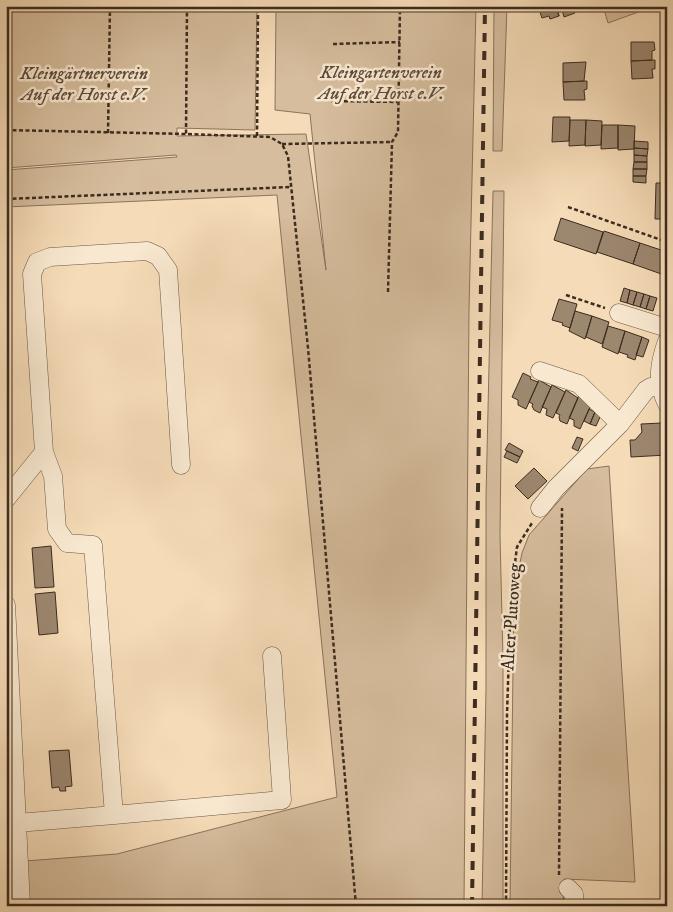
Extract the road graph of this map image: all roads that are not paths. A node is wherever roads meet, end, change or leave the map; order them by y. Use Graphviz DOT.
graph roads {
  1 [pos="619,313"];
  2 [pos="667,328"];
  3 [pos="667,341"];
  4 [pos="540,371"];
  5 [pos="660,386"];
  6 [pos="667,404"];
  7 [pos="620,424"];
  8 [pos="44,452"];
  9 [pos="181,465"];
  10 [pos="6,499"];
  11 [pos="540,508"];
  12 [pos="6,605"];
  13 [pos="272,656"];
  14 [pos="114,815"];
  15 [pos="17,823"];
  16 [pos="568,888"];
  17 [pos="21,906"];
  18 [pos="574,906"];
  1 -- 2 [label="street"];
  3 -- 5 [label="street"];
  4 -- 7 [label="street"];
  5 -- 6 [label="street"];
  5 -- 7 [label="street"];
  7 -- 11 [label="street"];
  8 -- 9 [label="street"];
  8 -- 10 [label="street"];
  8 -- 14 [label="street"];
  12 -- 15 [label="street"];
  13 -- 14 [label="street"];
  14 -- 15 [label="street"];
  15 -- 17 [label="street"];
  16 -- 18 [label="street"];
}
